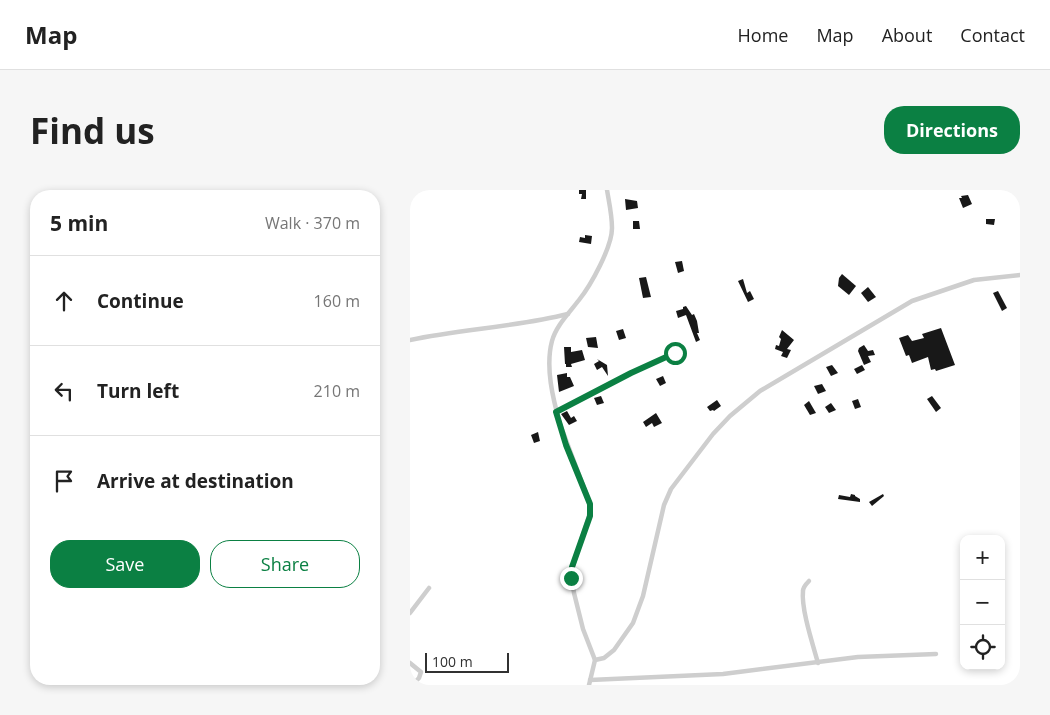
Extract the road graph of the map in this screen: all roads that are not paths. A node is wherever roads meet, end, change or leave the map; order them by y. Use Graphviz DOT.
graph roads {
  1 [pos="608,190"];
  2 [pos="1020,275"];
  3 [pos="568,314"];
  4 [pos="410,340"];
  5 [pos="675,353"];
  6 [pos="556,412"];
  7 [pos="808,581"];
  8 [pos="429,588"];
  9 [pos="410,613"];
  10 [pos="936,654"];
  11 [pos="596,660"];
  12 [pos="410,663"];
  13 [pos="818,663"];
  14 [pos="589,683"];
  15 [pos="412,685"];
  1 -- 3 [label="street"];
  2 -- 11 [label="street"];
  3 -- 4 [label="street"];
  3 -- 6 [label="street"];
  5 -- 6 [label="street"];
  6 -- 11 [label="street"];
  7 -- 13 [label="street"];
  8 -- 9 [label="street"];
  10 -- 13 [label="street"];
  11 -- 14 [label="street"];
  12 -- 15 [label="street"];
  13 -- 14 [label="street"];
}
